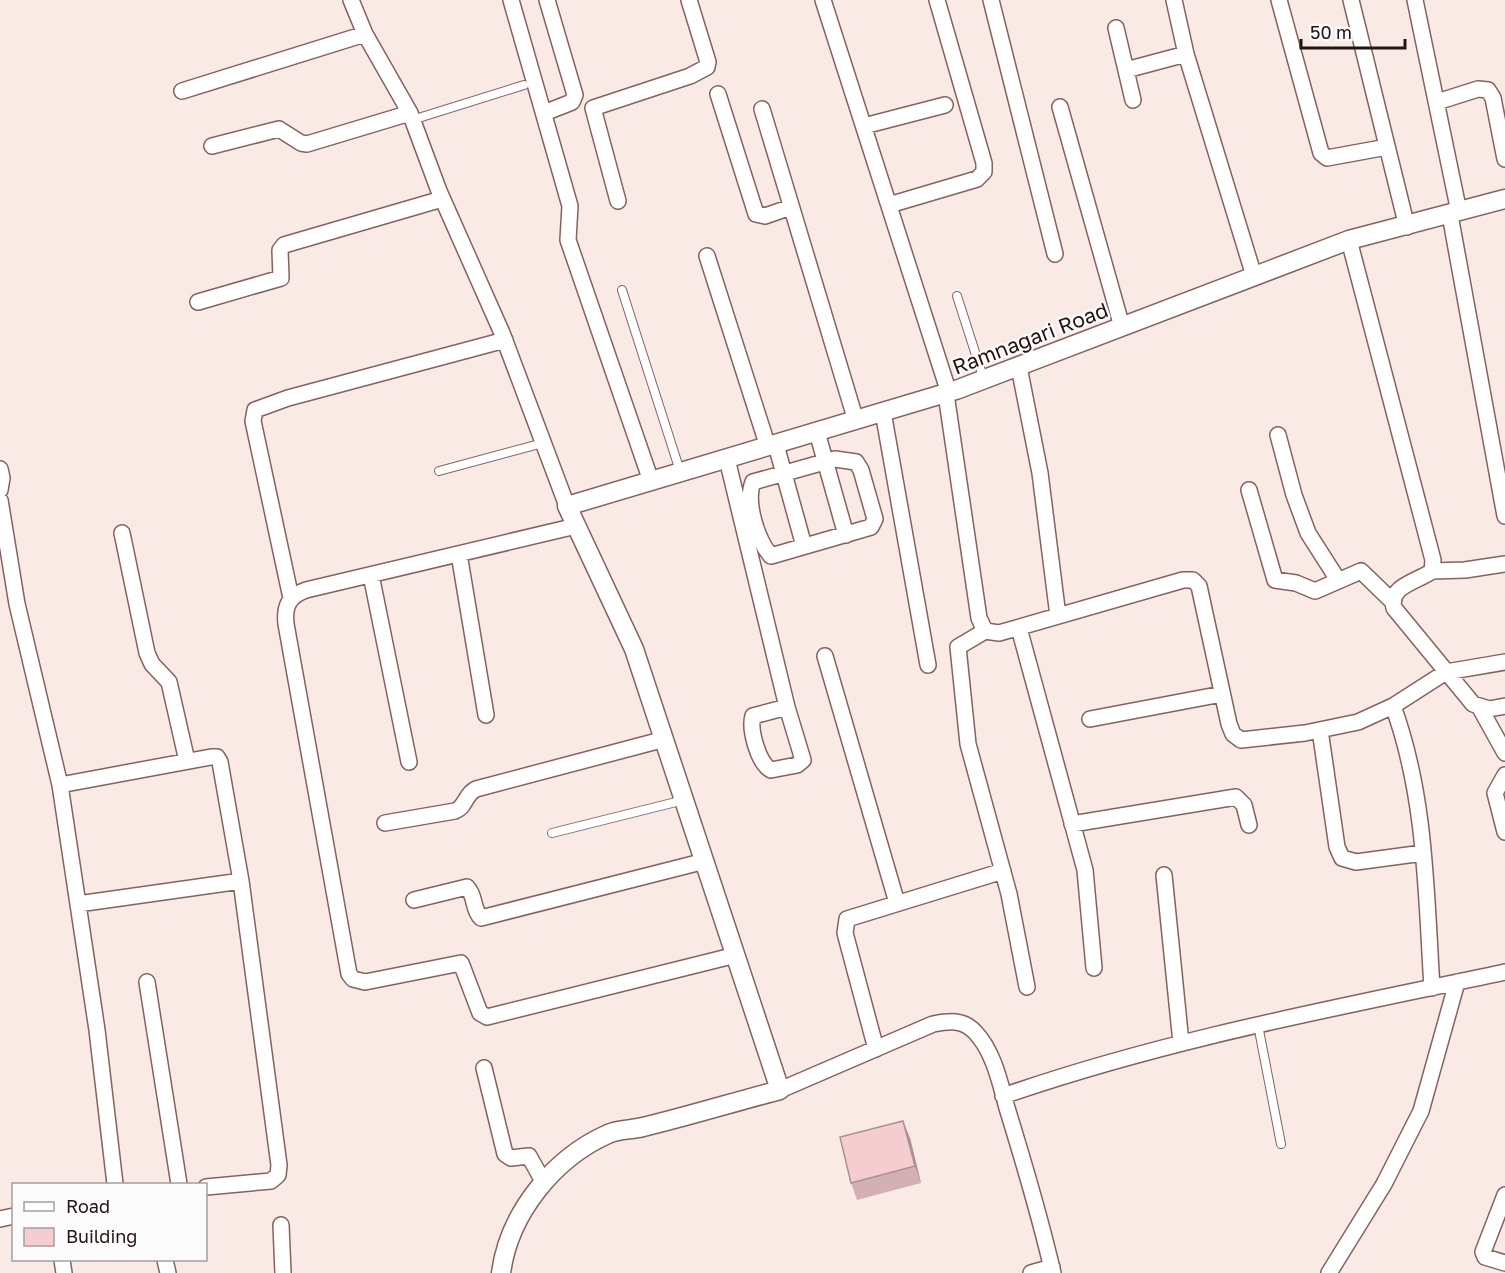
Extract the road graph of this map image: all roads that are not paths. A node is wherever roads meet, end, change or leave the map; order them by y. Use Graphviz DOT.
graph roads {
  1 [pos="351,0"];
  2 [pos="511,0"];
  3 [pos="547,0"];
  4 [pos="689,0"];
  5 [pos="823,0"];
  6 [pos="937,0"];
  7 [pos="991,0"];
  8 [pos="1174,0"];
  9 [pos="1279,0"];
  10 [pos="1351,0"];
  11 [pos="1415,0"];
  12 [pos="1116,28"];
  13 [pos="365,34"];
  14 [pos="1186,54"];
  15 [pos="1126,70"];
  16 [pos="524,85"];
  17 [pos="182,91"];
  18 [pos="718,94"];
  19 [pos="1133,100"];
  20 [pos="1437,102"];
  21 [pos="945,105"];
  22 [pos="1060,107"];
  23 [pos="762,108"];
  24 [pos="544,113"];
  25 [pos="411,117"];
  26 [pos="864,126"];
  27 [pos="213,146"];
  28 [pos="1387,147"];
  29 [pos="1505,159"];
  30 [pos="442,199"];
  31 [pos="1505,199"];
  32 [pos="618,201"];
  33 [pos="889,205"];
  34 [pos="791,207"];
  35 [pos="1454,213"];
  36 [pos="1407,227"];
  37 [pos="1349,240"];
  38 [pos="1054,254"];
  39 [pos="706,256"];
  40 [pos="1254,276"];
  41 [pos="622,290"];
  42 [pos="957,296"];
  43 [pos="198,302"];
  44 [pos="1122,327"];
  45 [pos="505,340"];
  46 [pos="1019,367"];
  47 [pos="984,380"];
  48 [pos="947,393"];
  49 [pos="883,412"];
  50 [pos="855,421"];
  51 [pos="817,432"];
  52 [pos="1278,435"];
  53 [pos="543,443"];
  54 [pos="772,446"];
  55 [pos="727,459"];
  56 [pos="825,461"];
  57 [pos="439,471"];
  58 [pos="680,472"];
  59 [pos="785,472"];
  60 [pos="651,481"];
  61 [pos="1249,490"];
  62 [pos="0,500"];
  63 [pos="567,506"];
  64 [pos="1505,516"];
  65 [pos="576,526"];
  66 [pos="122,533"];
  67 [pos="846,535"];
  68 [pos="804,546"];
  69 [pos="459,554"];
  70 [pos="1505,564"];
  71 [pos="1432,571"];
  72 [pos="371,575"];
  73 [pos="1338,580"];
  74 [pos="291,598"];
  75 [pos="1392,601"];
  76 [pos="1058,616"];
  77 [pos="1019,627"];
  78 [pos="985,631"];
  79 [pos="825,656"];
  80 [pos="1505,662"];
  81 [pos="928,665"];
  82 [pos="1446,672"];
  83 [pos="1222,694"];
  84 [pos="1393,706"];
  85 [pos="1505,706"];
  86 [pos="787,707"];
  87 [pos="1480,708"];
  88 [pos="486,715"];
  89 [pos="1089,719"];
  90 [pos="1320,730"];
  91 [pos="665,739"];
  92 [pos="1505,753"];
  93 [pos="187,762"];
  94 [pos="409,762"];
  95 [pos="1505,775"];
  96 [pos="60,785"];
  97 [pos="685,799"];
  98 [pos="385,823"];
  99 [pos="1072,824"];
  100 [pos="1250,825"];
  101 [pos="552,832"];
  102 [pos="1505,832"];
  103 [pos="1423,853"];
  104 [pos="705,861"];
  105 [pos="1003,871"];
  106 [pos="1164,874"];
  107 [pos="241,881"];
  108 [pos="414,900"];
  109 [pos="897,903"];
  110 [pos="78,904"];
  111 [pos="736,955"];
  112 [pos="1094,968"];
  113 [pos="1505,972"];
  114 [pos="147,982"];
  115 [pos="1457,982"];
  116 [pos="1027,987"];
  117 [pos="1432,988"];
  118 [pos="1258,1025"];
  119 [pos="1181,1043"];
  120 [pos="876,1049"];
  121 [pos="484,1068"];
  122 [pos="780,1090"];
  123 [pos="1004,1096"];
  124 [pos="1281,1144"];
  125 [pos="115,1183"];
  126 [pos="179,1183"];
  127 [pos="544,1183"];
  128 [pos="207,1187"];
  129 [pos="1505,1195"];
  130 [pos="281,1225"];
  131 [pos="1505,1263"];
  132 [pos="1052,1270"];
  133 [pos="283,1273"];
  134 [pos="501,1273"];
  135 [pos="1031,1273"];
  136 [pos="1329,1273"];
  1 -- 13 [label="street"];
  2 -- 24 [label="street"];
  3 -- 24 [label="street"];
  4 -- 32 [label="street"];
  5 -- 26 [label="street"];
  6 -- 33 [label="street"];
  7 -- 38 [label="street"];
  8 -- 14 [label="street"];
  9 -- 28 [label="street"];
  10 -- 28 [label="street"];
  11 -- 20 [label="street"];
  12 -- 15 [label="street"];
  13 -- 17 [label="street"];
  13 -- 25 [label="street"];
  14 -- 15 [label="street"];
  14 -- 40 [label="street"];
  15 -- 19 [label="street"];
  16 -- 25 [label="lane"];
  18 -- 34 [label="street"];
  20 -- 29 [label="street"];
  20 -- 35 [label="street"];
  21 -- 26 [label="street"];
  22 -- 44 [label="street"];
  23 -- 34 [label="street"];
  24 -- 60 [label="street"];
  25 -- 27 [label="street"];
  25 -- 30 [label="street"];
  26 -- 33 [label="street"];
  28 -- 36 [label="street"];
  30 -- 43 [label="street"];
  30 -- 45 [label="street"];
  31 -- 35 [label="street, Ramnagari Road"];
  33 -- 48 [label="street"];
  34 -- 50 [label="street"];
  35 -- 36 [label="street, Ramnagari Road"];
  35 -- 64 [label="street"];
  36 -- 37 [label="street, Ramnagari Road"];
  37 -- 40 [label="street, Ramnagari Road"];
  37 -- 71 [label="street"];
  39 -- 54 [label="street"];
  40 -- 44 [label="street, Ramnagari Road"];
  41 -- 58 [label="lane"];
  42 -- 47 [label="lane"];
  44 -- 46 [label="street, Ramnagari Road"];
  45 -- 53 [label="street"];
  45 -- 74 [label="street"];
  46 -- 47 [label="street, Ramnagari Road"];
  46 -- 76 [label="street"];
  47 -- 48 [label="street, Ramnagari Road"];
  48 -- 49 [label="street, Ramnagari Road"];
  48 -- 78 [label="street"];
  49 -- 50 [label="street, Ramnagari Road"];
  49 -- 81 [label="street"];
  50 -- 51 [label="street, Ramnagari Road"];
  51 -- 54 [label="street, Ramnagari Road"];
  51 -- 56 [label="street"];
  52 -- 73 [label="street"];
  53 -- 57 [label="lane"];
  53 -- 63 [label="street"];
  54 -- 55 [label="street, Ramnagari Road"];
  54 -- 59 [label="street"];
  55 -- 58 [label="street, Ramnagari Road"];
  55 -- 86 [label="street"];
  56 -- 59 [label="street"];
  56 -- 67 [label="street"];
  56 -- 67 [label="street"];
  58 -- 60 [label="street, Ramnagari Road"];
  59 -- 68 [label="street"];
  59 -- 68 [label="street"];
  60 -- 63 [label="street, Ramnagari Road"];
  61 -- 73 [label="street"];
  62 -- 96 [label="street"];
  63 -- 65 [label="street"];
  65 -- 69 [label="street"];
  65 -- 91 [label="street"];
  66 -- 93 [label="street"];
  67 -- 68 [label="street"];
  69 -- 72 [label="street"];
  69 -- 88 [label="street"];
  70 -- 71 [label="street"];
  71 -- 75 [label="street"];
  72 -- 74 [label="street"];
  72 -- 94 [label="street"];
  73 -- 75 [label="street"];
  74 -- 111 [label="street"];
  75 -- 82 [label="street"];
  76 -- 77 [label="street"];
  76 -- 83 [label="street"];
  77 -- 78 [label="street"];
  77 -- 99 [label="street"];
  78 -- 105 [label="street"];
  79 -- 109 [label="street"];
  80 -- 82 [label="street"];
  82 -- 84 [label="street"];
  82 -- 87 [label="street"];
  83 -- 89 [label="street"];
  83 -- 90 [label="street"];
  84 -- 90 [label="street"];
  84 -- 103 [label="street"];
  85 -- 87 [label="street"];
  87 -- 92 [label="street"];
  90 -- 103 [label="street"];
  91 -- 97 [label="street"];
  91 -- 98 [label="street"];
  93 -- 96 [label="street"];
  93 -- 107 [label="street"];
  95 -- 102 [label="street"];
  96 -- 110 [label="street"];
  97 -- 101 [label="lane"];
  97 -- 104 [label="street"];
  99 -- 100 [label="street"];
  99 -- 112 [label="street"];
  103 -- 117 [label="street"];
  104 -- 108 [label="street"];
  104 -- 111 [label="street"];
  105 -- 109 [label="street"];
  105 -- 116 [label="street"];
  106 -- 119 [label="street"];
  107 -- 110 [label="street"];
  107 -- 128 [label="street"];
  109 -- 120 [label="street"];
  110 -- 125 [label="street"];
  111 -- 122 [label="street"];
  113 -- 115 [label="street"];
  114 -- 126 [label="street"];
  115 -- 117 [label="street"];
  115 -- 136 [label="street"];
  117 -- 118 [label="street"];
  118 -- 119 [label="street"];
  118 -- 124 [label="lane"];
  119 -- 123 [label="street"];
  120 -- 122 [label="street"];
  120 -- 123 [label="street"];
  121 -- 127 [label="street"];
  122 -- 127 [label="street"];
  123 -- 132 [label="street"];
  127 -- 134 [label="street"];
  129 -- 131 [label="street"];
  130 -- 133 [label="street"];
  132 -- 135 [label="street"];
}
